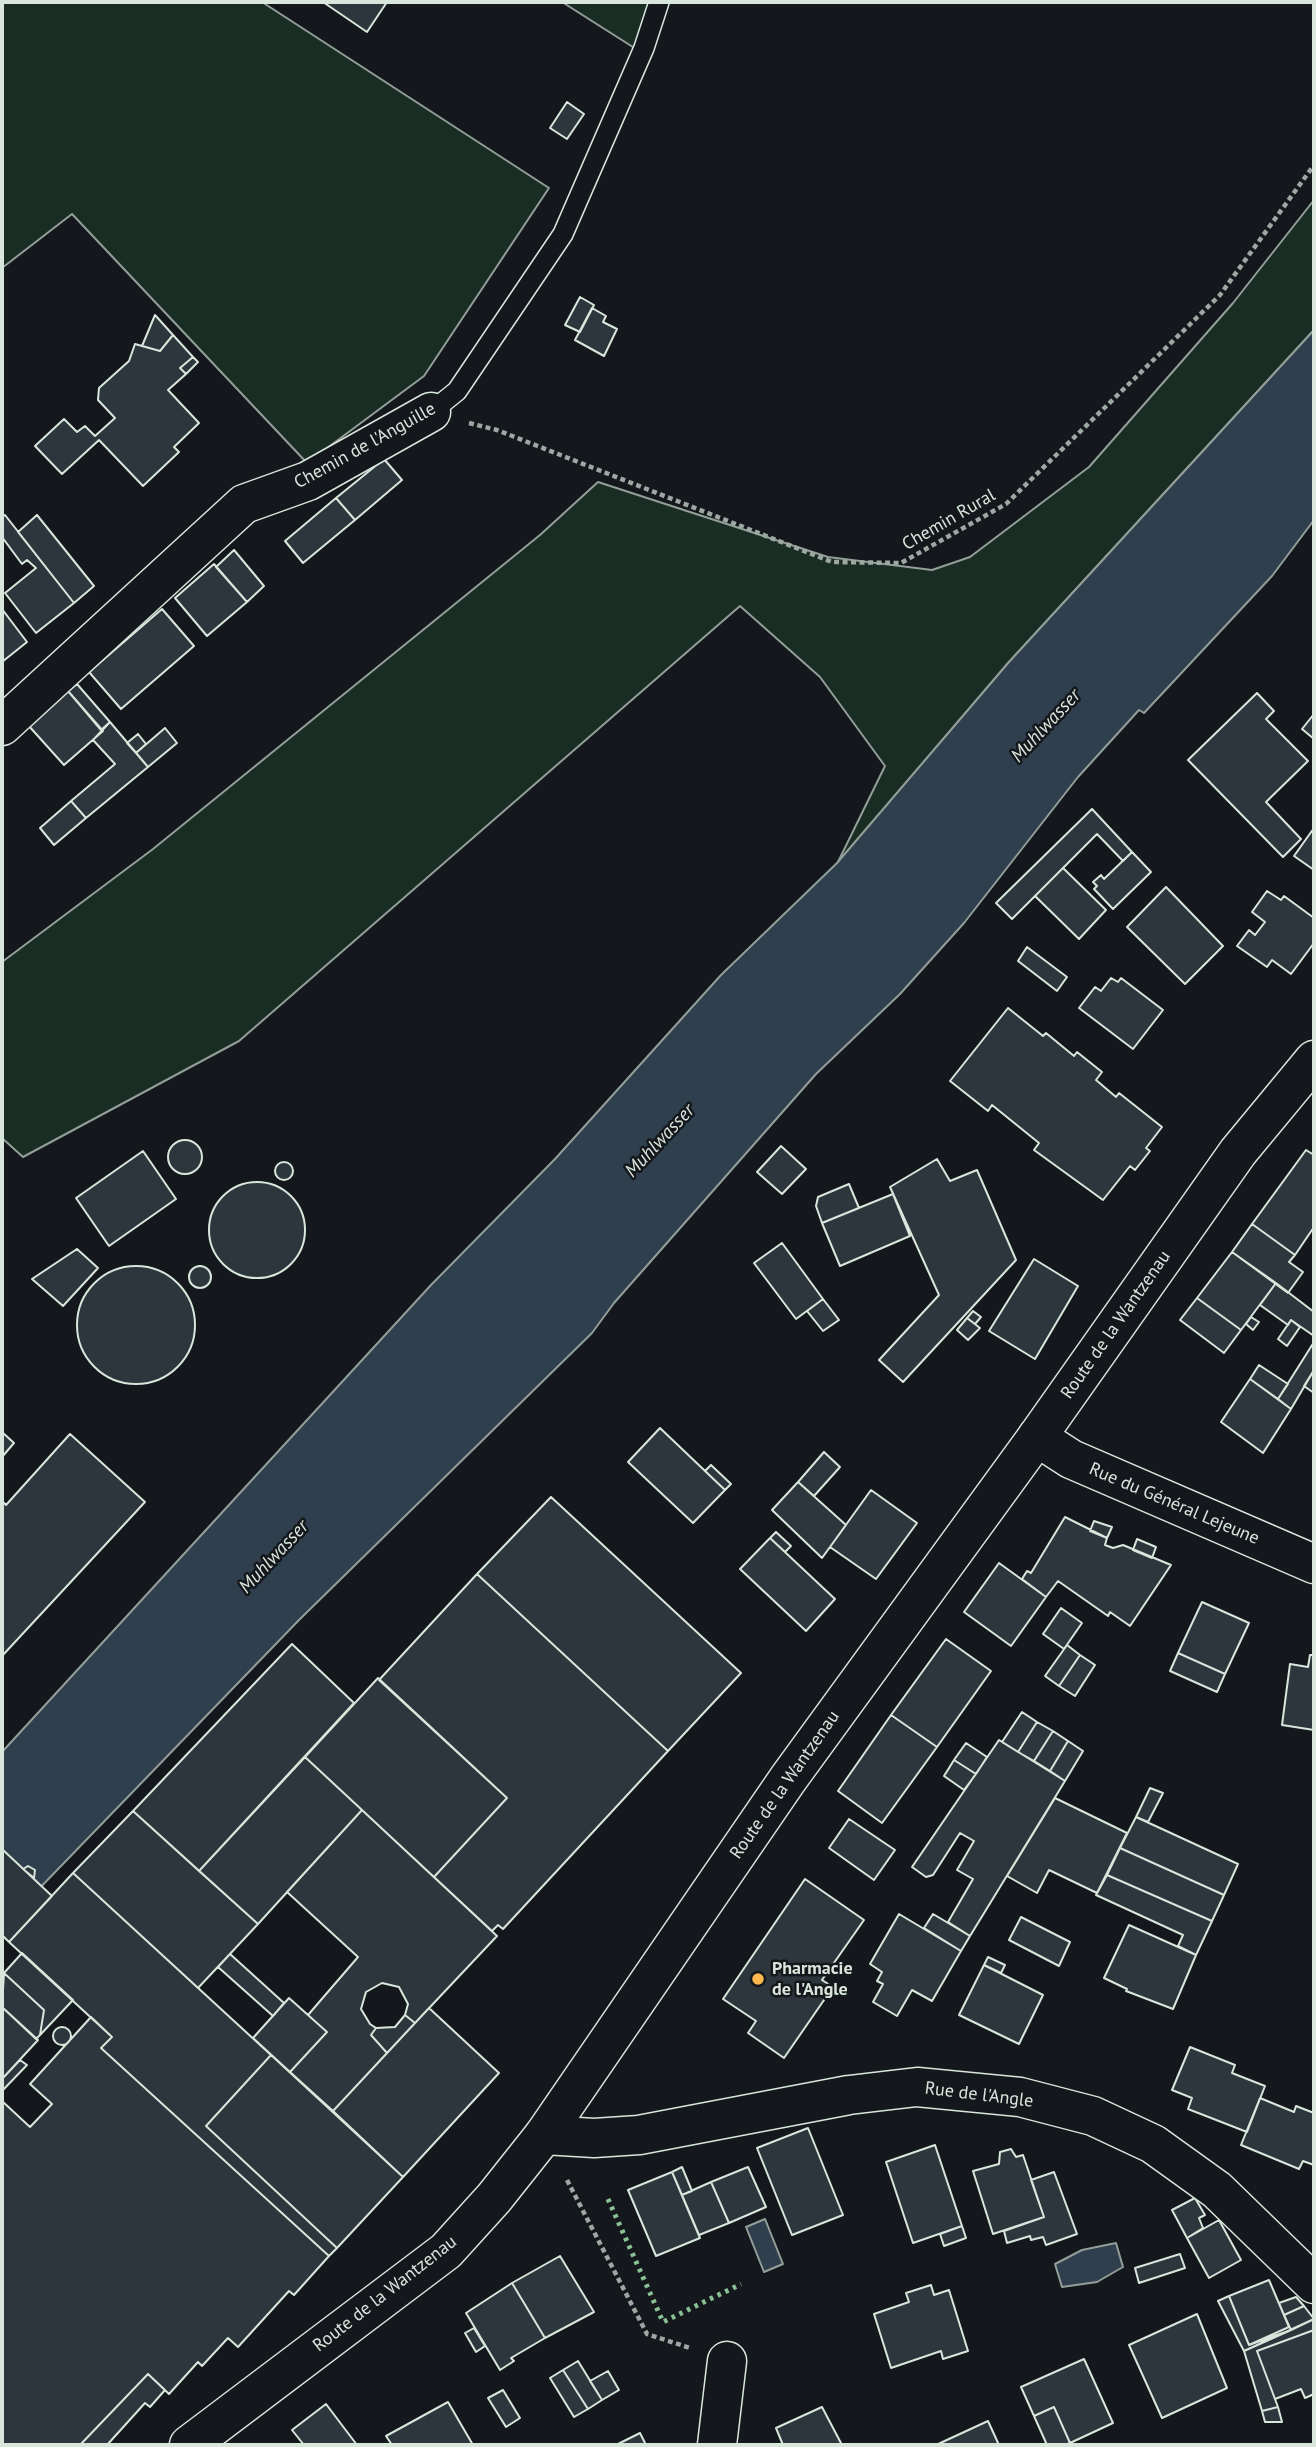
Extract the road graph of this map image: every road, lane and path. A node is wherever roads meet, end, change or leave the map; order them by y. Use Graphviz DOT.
graph roads {
  1 [pos="659,2"];
  2 [pos="1314,165"];
  3 [pos="431,412"];
  4 [pos="2,726"];
  5 [pos="1314,1059"];
  6 [pos="1037,1437"];
  7 [pos="1314,1564"];
  8 [pos="544,2135"];
  9 [pos="1314,2284"];
  10 [pos="727,2361"];
  11 [pos="189,2445"];
  12 [pos="717,2445"];
  1 -- 3 [label="lane, Chemin de l'Anguille"];
  2 -- 3 [label="path, Chemin Rural"];
  3 -- 4 [label="main road, Chemin de l'Anguille"];
  5 -- 6 [label="main road, Route de la Wantzenau"];
  6 -- 7 [label="main road, Rue du Général Lejeune"];
  6 -- 8 [label="main road, Route de la Wantzenau"];
  8 -- 9 [label="main road, Rue de l'Angle"];
  8 -- 10 [label="path"];
  8 -- 11 [label="main road, Route de la Wantzenau"];
  10 -- 12 [label="main road"];
}
